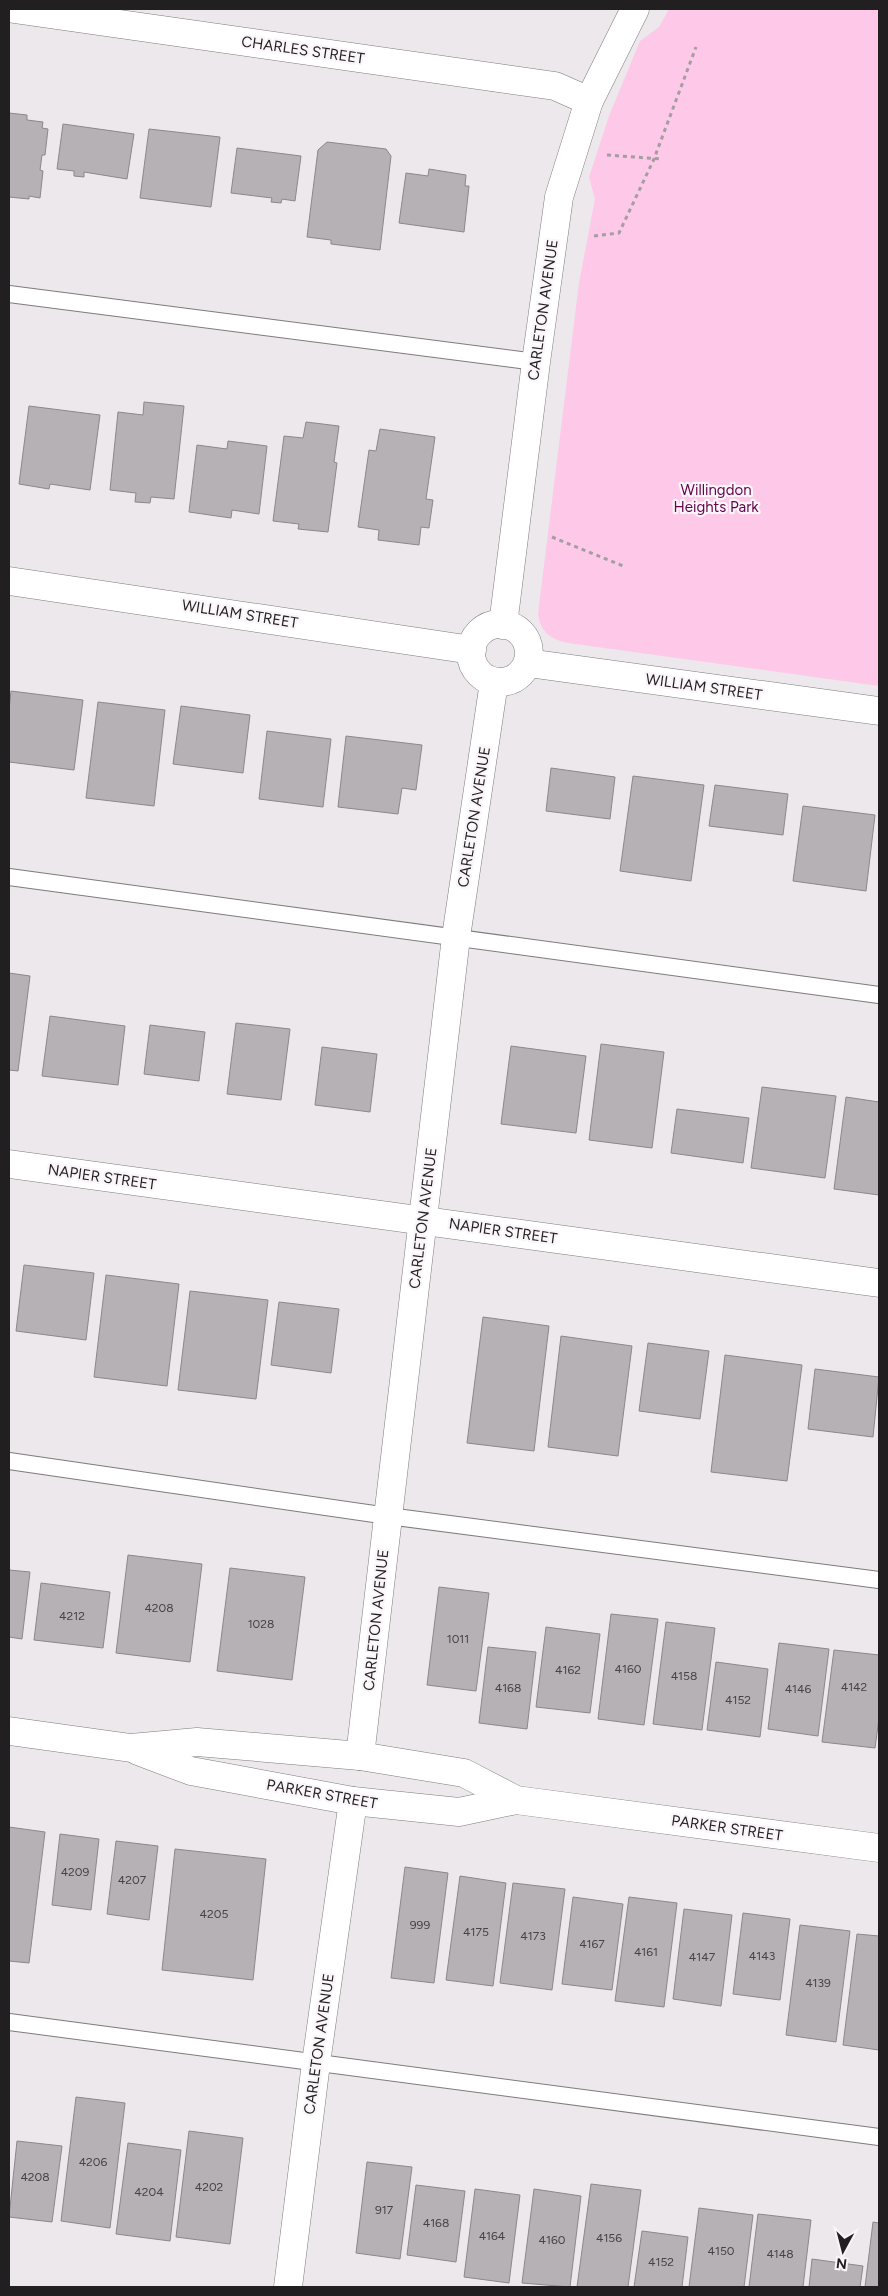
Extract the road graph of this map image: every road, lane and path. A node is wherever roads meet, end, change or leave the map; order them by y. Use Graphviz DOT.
graph roads {
  1 [pos="14,9"];
  2 [pos="635,9"];
  3 [pos="696,47"];
  4 [pos="589,101"];
  5 [pos="604,154"];
  6 [pos="654,158"];
  7 [pos="661,159"];
  8 [pos="594,236"];
  9 [pos="9,294"];
  10 [pos="536,362"];
  11 [pos="552,538"];
  12 [pos="623,566"];
  13 [pos="9,581"];
  14 [pos="503,625"];
  15 [pos="472,650"];
  16 [pos="528,663"];
  17 [pos="494,682"];
  18 [pos="879,711"];
  19 [pos="9,876"];
  20 [pos="456,937"];
  21 [pos="879,995"];
  22 [pos="9,1164"];
  23 [pos="423,1220"];
  24 [pos="879,1283"];
  25 [pos="9,1461"];
  26 [pos="388,1516"];
  27 [pos="879,1580"];
  28 [pos="9,1732"];
  29 [pos="131,1748"];
  30 [pos="360,1756"];
  31 [pos="516,1800"];
  32 [pos="352,1801"];
  33 [pos="879,1848"];
  34 [pos="9,2022"];
  35 [pos="316,2064"];
  36 [pos="879,2137"];
  37 [pos="288,2287"];
  1 -- 4 [label="street, CHARLES STREET"];
  2 -- 4 [label="street, CARLETON AVENUE"];
  3 -- 6 [label="path"];
  4 -- 10 [label="street, CARLETON AVENUE"];
  5 -- 6 [label="path"];
  6 -- 7 [label="path"];
  6 -- 8 [label="path"];
  9 -- 10 [label="lane"];
  10 -- 14 [label="street, CARLETON AVENUE"];
  11 -- 12 [label="path"];
  13 -- 15 [label="street, WILLIAM STREET"];
  14 -- 15 [label="street"];
  14 -- 16 [label="street"];
  15 -- 17 [label="street"];
  16 -- 17 [label="street"];
  16 -- 18 [label="street, WILLIAM STREET"];
  17 -- 20 [label="street, CARLETON AVENUE"];
  19 -- 20 [label="lane"];
  20 -- 21 [label="lane"];
  20 -- 23 [label="street, CARLETON AVENUE"];
  22 -- 23 [label="street, NAPIER STREET"];
  23 -- 24 [label="street, NAPIER STREET"];
  23 -- 26 [label="street, CARLETON AVENUE"];
  25 -- 26 [label="lane"];
  26 -- 27 [label="lane"];
  26 -- 30 [label="street, CARLETON AVENUE"];
  28 -- 29 [label="street, PARKER STREET"];
  29 -- 30 [label="street, PARKER STREET"];
  29 -- 32 [label="street, PARKER STREET"];
  30 -- 31 [label="street, PARKER STREET"];
  31 -- 32 [label="street, PARKER STREET"];
  31 -- 33 [label="street, PARKER STREET"];
  32 -- 35 [label="street, CARLETON AVENUE"];
  34 -- 35 [label="lane"];
  35 -- 36 [label="lane"];
  35 -- 37 [label="street, CARLETON AVENUE"];
}
